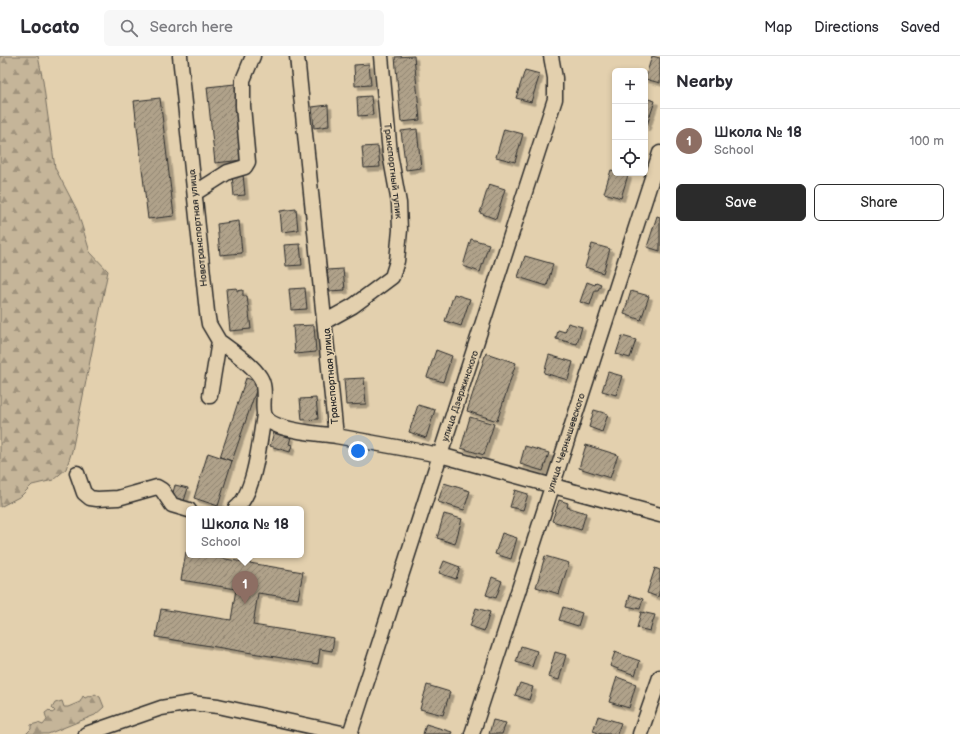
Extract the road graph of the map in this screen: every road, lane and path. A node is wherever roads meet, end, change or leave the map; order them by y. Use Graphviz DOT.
graph roads {
  1 [pos="180,56"];
  2 [pos="253,56"];
  3 [pos="297,56"];
  4 [pos="381,56"];
  5 [pos="551,56"];
  6 [pos="660,153"];
  7 [pos="195,193"];
  8 [pos="326,321"];
  9 [pos="219,341"];
  10 [pos="210,396"];
  11 [pos="264,415"];
  12 [pos="336,436"];
  13 [pos="440,455"];
  14 [pos="77,473"];
  15 [pos="552,485"];
  16 [pos="238,506"];
  17 [pos="186,509"];
  18 [pos="660,516"];
  19 [pos="660,677"];
  20 [pos="86,734"];
  21 [pos="346,734"];
  22 [pos="350,734"];
  23 [pos="472,734"];
  24 [pos="640,734"];
  1 -- 7 [label="street, Новотранспортная улица"];
  2 -- 7 [label="street"];
  3 -- 8 [label="street, Транспортная улица"];
  4 -- 8 [label="street, Транспортный тупик"];
  5 -- 13 [label="street, улица Дзержинского"];
  6 -- 15 [label="street, улица Чернышевского"];
  7 -- 9 [label="street, Новотранспортная улица"];
  8 -- 12 [label="street, Транспортная улица"];
  9 -- 10 [label="street"];
  9 -- 11 [label="street, Новотранспортная улица"];
  11 -- 12 [label="street"];
  11 -- 16 [label="street, Новотранспортная улица"];
  12 -- 13 [label="street, Транспортная улица"];
  13 -- 15 [label="street, Транспортная улица"];
  13 -- 22 [label="street, улица Дзержинского"];
  14 -- 17 [label="street"];
  15 -- 18 [label="street, Транспортная улица"];
  15 -- 23 [label="street, улица Чернышевского"];
  19 -- 24 [label="street"];
  20 -- 21 [label="street"];
}
